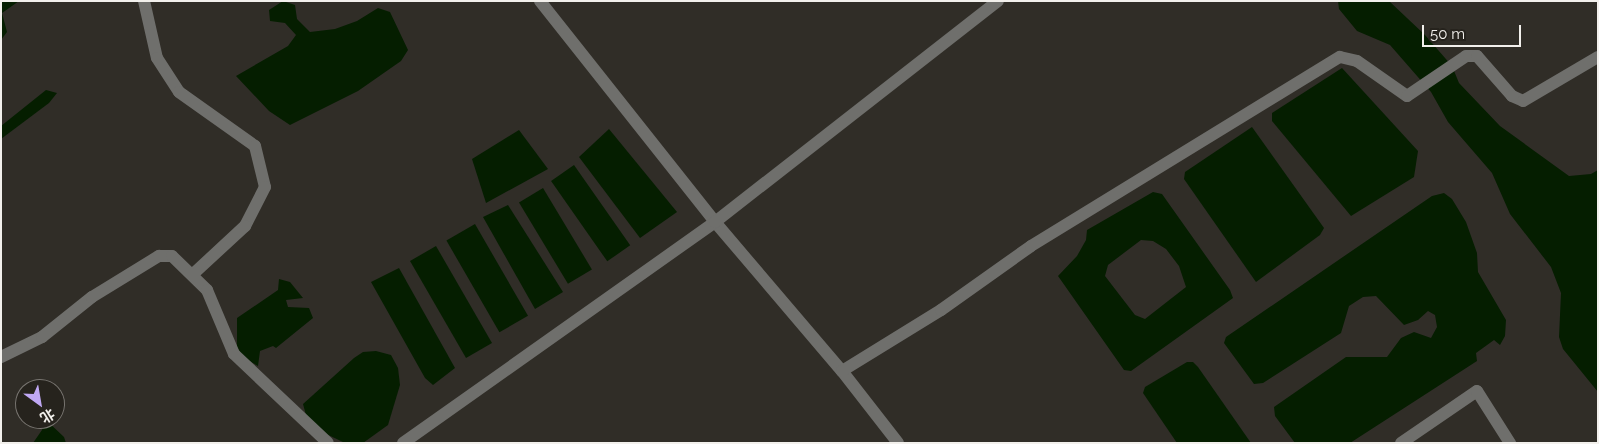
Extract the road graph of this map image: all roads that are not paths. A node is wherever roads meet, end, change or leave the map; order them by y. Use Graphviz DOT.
graph roads {
  1 [pos="144,1"];
  2 [pos="540,1"];
  3 [pos="998,1"];
  4 [pos="1598,57"];
  5 [pos="714,222"];
  6 [pos="192,275"];
  7 [pos="1,357"];
  8 [pos="842,371"];
  9 [pos="328,443"];
  10 [pos="402,443"];
  11 [pos="898,443"];
  12 [pos="1401,443"];
  13 [pos="1510,443"];
  1 -- 6 [label="street"];
  2 -- 5 [label="street"];
  3 -- 5 [label="street"];
  4 -- 8 [label="street"];
  5 -- 8 [label="street"];
  5 -- 10 [label="street"];
  6 -- 7 [label="street"];
  6 -- 9 [label="street"];
  8 -- 11 [label="street"];
  12 -- 13 [label="street"];
}
